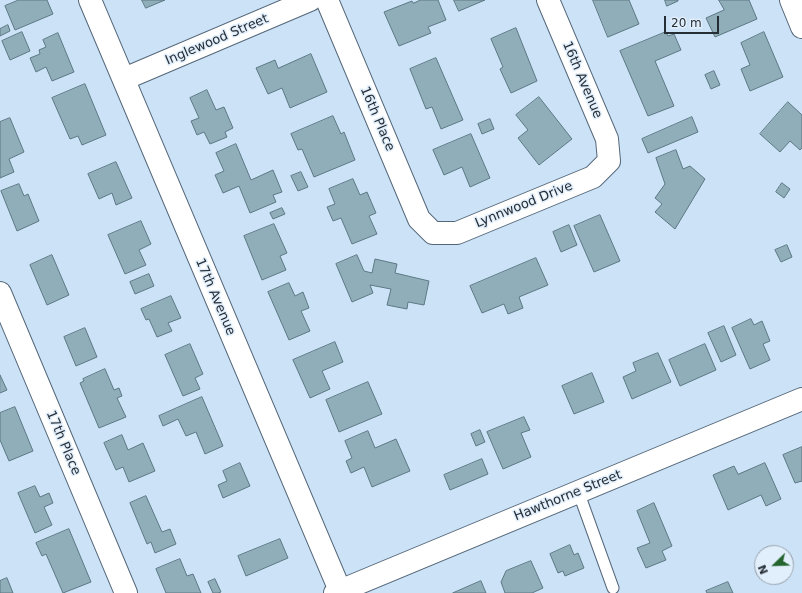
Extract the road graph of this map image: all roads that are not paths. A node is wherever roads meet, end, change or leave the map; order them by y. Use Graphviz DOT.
graph roads {
  1 [pos="90,0"];
  2 [pos="310,0"];
  3 [pos="327,0"];
  4 [pos="548,0"];
  5 [pos="791,0"];
  6 [pos="802,27"];
  7 [pos="124,79"];
  8 [pos="609,161"];
  9 [pos="433,233"];
  10 [pos="0,293"];
  11 [pos="802,399"];
  12 [pos="578,491"];
  13 [pos="613,588"];
  14 [pos="339,592"];
  15 [pos="126,593"];
  1 -- 7 [label="street, 17th Avenue"];
  2 -- 7 [label="street, Inglewood Street"];
  3 -- 9 [label="street, 16th Place"];
  4 -- 8 [label="street, 16th Avenue"];
  5 -- 6 [label="street"];
  7 -- 14 [label="street, 17th Avenue"];
  8 -- 9 [label="street, Lynnwood Drive"];
  10 -- 15 [label="street, 17th Place"];
  11 -- 12 [label="street, Hawthorne Street"];
  12 -- 13 [label="lane"];
  12 -- 14 [label="street, Hawthorne Street"];
}
